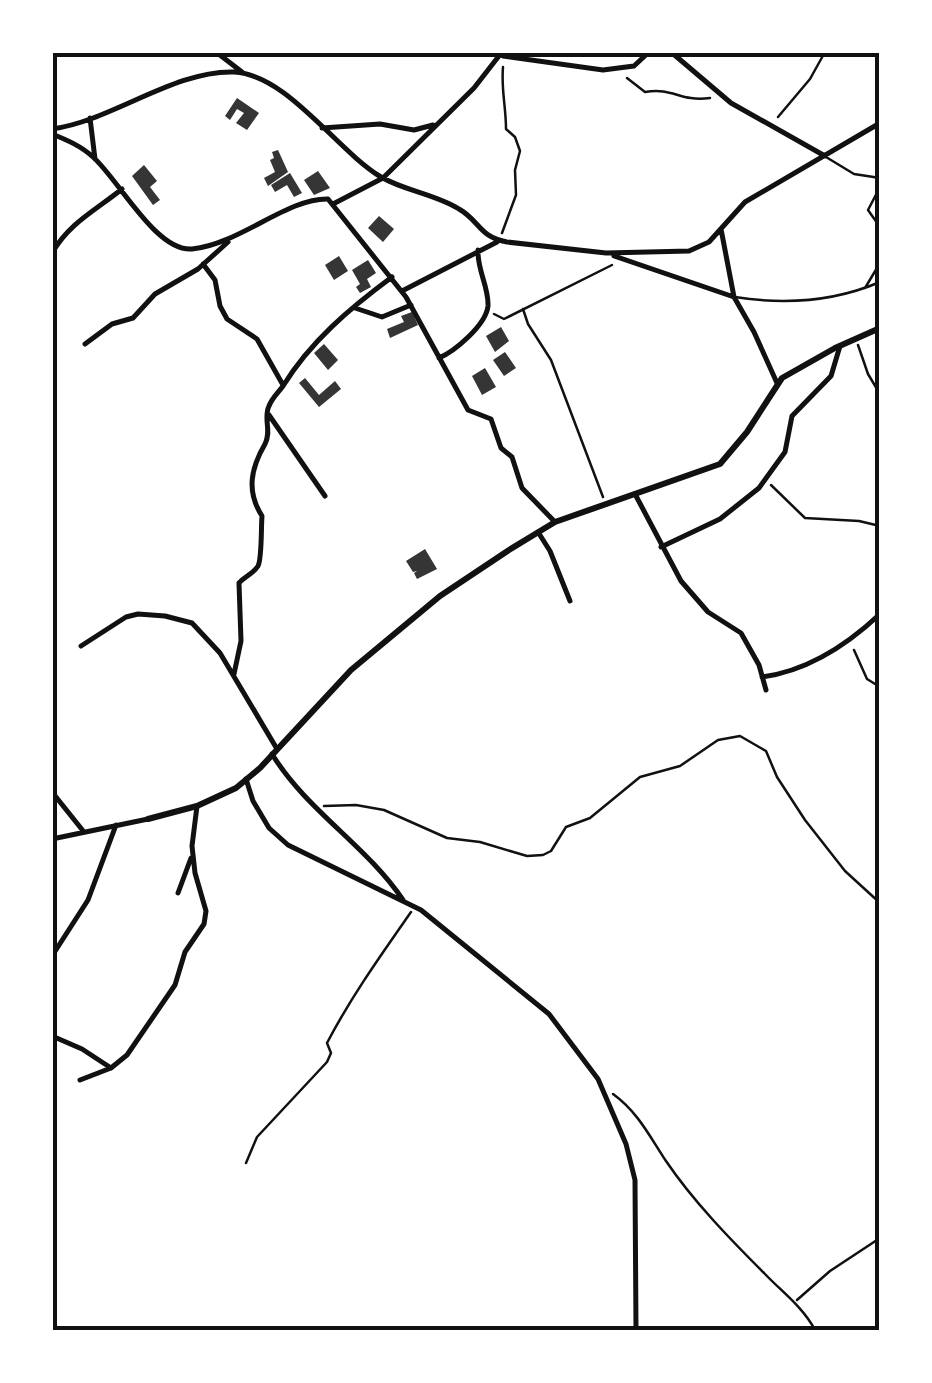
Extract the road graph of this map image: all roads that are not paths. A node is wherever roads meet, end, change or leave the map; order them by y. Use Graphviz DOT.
graph roads {
  1 [pos="216,52"];
  2 [pos="649,52"];
  3 [pos="671,52"];
  4 [pos="502,55"];
  5 [pos="248,76"];
  6 [pos="90,118"];
  7 [pos="438,122"];
  8 [pos="880,123"];
  9 [pos="322,128"];
  10 [pos="52,131"];
  11 [pos="825,156"];
  12 [pos="95,159"];
  13 [pos="383,178"];
  14 [pos="880,178"];
  15 [pos="880,187"];
  16 [pos="122,189"];
  17 [pos="333,204"];
  18 [pos="880,228"];
  19 [pos="721,229"];
  20 [pos="230,240"];
  21 [pos="499,241"];
  22 [pos="478,250"];
  23 [pos="52,253"];
  24 [pos="606,253"];
  25 [pos="203,264"];
  26 [pos="880,264"];
  27 [pos="392,276"];
  28 [pos="880,282"];
  29 [pos="864,289"];
  30 [pos="402,291"];
  31 [pos="734,297"];
  32 [pos="411,305"];
  33 [pos="354,308"];
  34 [pos="880,328"];
  35 [pos="85,344"];
  36 [pos="840,346"];
  37 [pos="439,358"];
  38 [pos="777,383"];
  39 [pos="283,386"];
  40 [pos="266,413"];
  41 [pos="635,494"];
  42 [pos="325,496"];
  43 [pos="556,522"];
  44 [pos="538,532"];
  45 [pos="661,547"];
  46 [pos="570,600"];
  47 [pos="880,614"];
  48 [pos="82,646"];
  49 [pos="234,674"];
  50 [pos="762,677"];
  51 [pos="766,690"];
  52 [pos="275,752"];
  53 [pos="246,779"];
  54 [pos="52,792"];
  55 [pos="197,806"];
  56 [pos="148,818"];
  57 [pos="116,825"];
  58 [pos="84,832"];
  59 [pos="52,838"];
  60 [pos="193,854"];
  61 [pos="178,892"];
  62 [pos="403,900"];
  63 [pos="52,956"];
  64 [pos="52,1036"];
  65 [pos="111,1068"];
  66 [pos="80,1080"];
  67 [pos="636,1330"];
  1 -- 5 [label="street"];
  2 -- 4 [label="street"];
  3 -- 11 [label="street"];
  4 -- 7 [label="street"];
  5 -- 6 [label="street"];
  5 -- 9 [label="street"];
  6 -- 10 [label="street"];
  6 -- 12 [label="street"];
  7 -- 9 [label="street"];
  7 -- 13 [label="street"];
  8 -- 11 [label="street"];
  9 -- 13 [label="street"];
  10 -- 12 [label="street"];
  11 -- 14 [label="lane"];
  11 -- 19 [label="street"];
  12 -- 16 [label="street"];
  13 -- 17 [label="street"];
  13 -- 21 [label="street"];
  15 -- 18 [label="lane"];
  16 -- 20 [label="street"];
  16 -- 23 [label="street"];
  17 -- 20 [label="street"];
  17 -- 27 [label="street"];
  19 -- 24 [label="street"];
  19 -- 31 [label="street"];
  20 -- 25 [label="street"];
  21 -- 22 [label="street"];
  21 -- 24 [label="street"];
  22 -- 30 [label="street"];
  22 -- 37 [label="street"];
  24 -- 31 [label="street"];
  25 -- 35 [label="street"];
  25 -- 39 [label="street"];
  26 -- 29 [label="lane"];
  27 -- 30 [label="street"];
  27 -- 33 [label="street"];
  28 -- 29 [label="lane"];
  29 -- 31 [label="lane"];
  30 -- 32 [label="street"];
  31 -- 38 [label="street"];
  32 -- 33 [label="street"];
  32 -- 37 [label="street"];
  33 -- 39 [label="street"];
  34 -- 36 [label="street"];
  36 -- 38 [label="street"];
  36 -- 45 [label="street"];
  37 -- 43 [label="street"];
  38 -- 41 [label="street"];
  39 -- 40 [label="street"];
  40 -- 42 [label="street"];
  40 -- 49 [label="street"];
  41 -- 43 [label="street"];
  41 -- 45 [label="street"];
  43 -- 44 [label="street"];
  44 -- 46 [label="street"];
  44 -- 52 [label="street"];
  45 -- 50 [label="street"];
  47 -- 50 [label="street"];
  48 -- 49 [label="street"];
  49 -- 52 [label="street"];
  50 -- 51 [label="street"];
  52 -- 53 [label="street"];
  52 -- 62 [label="street"];
  53 -- 55 [label="street"];
  53 -- 62 [label="street"];
  54 -- 58 [label="street"];
  55 -- 56 [label="street"];
  55 -- 60 [label="street"];
  56 -- 57 [label="street"];
  57 -- 58 [label="street"];
  57 -- 63 [label="street"];
  58 -- 59 [label="street"];
  60 -- 61 [label="street"];
  60 -- 65 [label="street"];
  62 -- 67 [label="street"];
  64 -- 65 [label="street"];
  65 -- 66 [label="street"];
}
